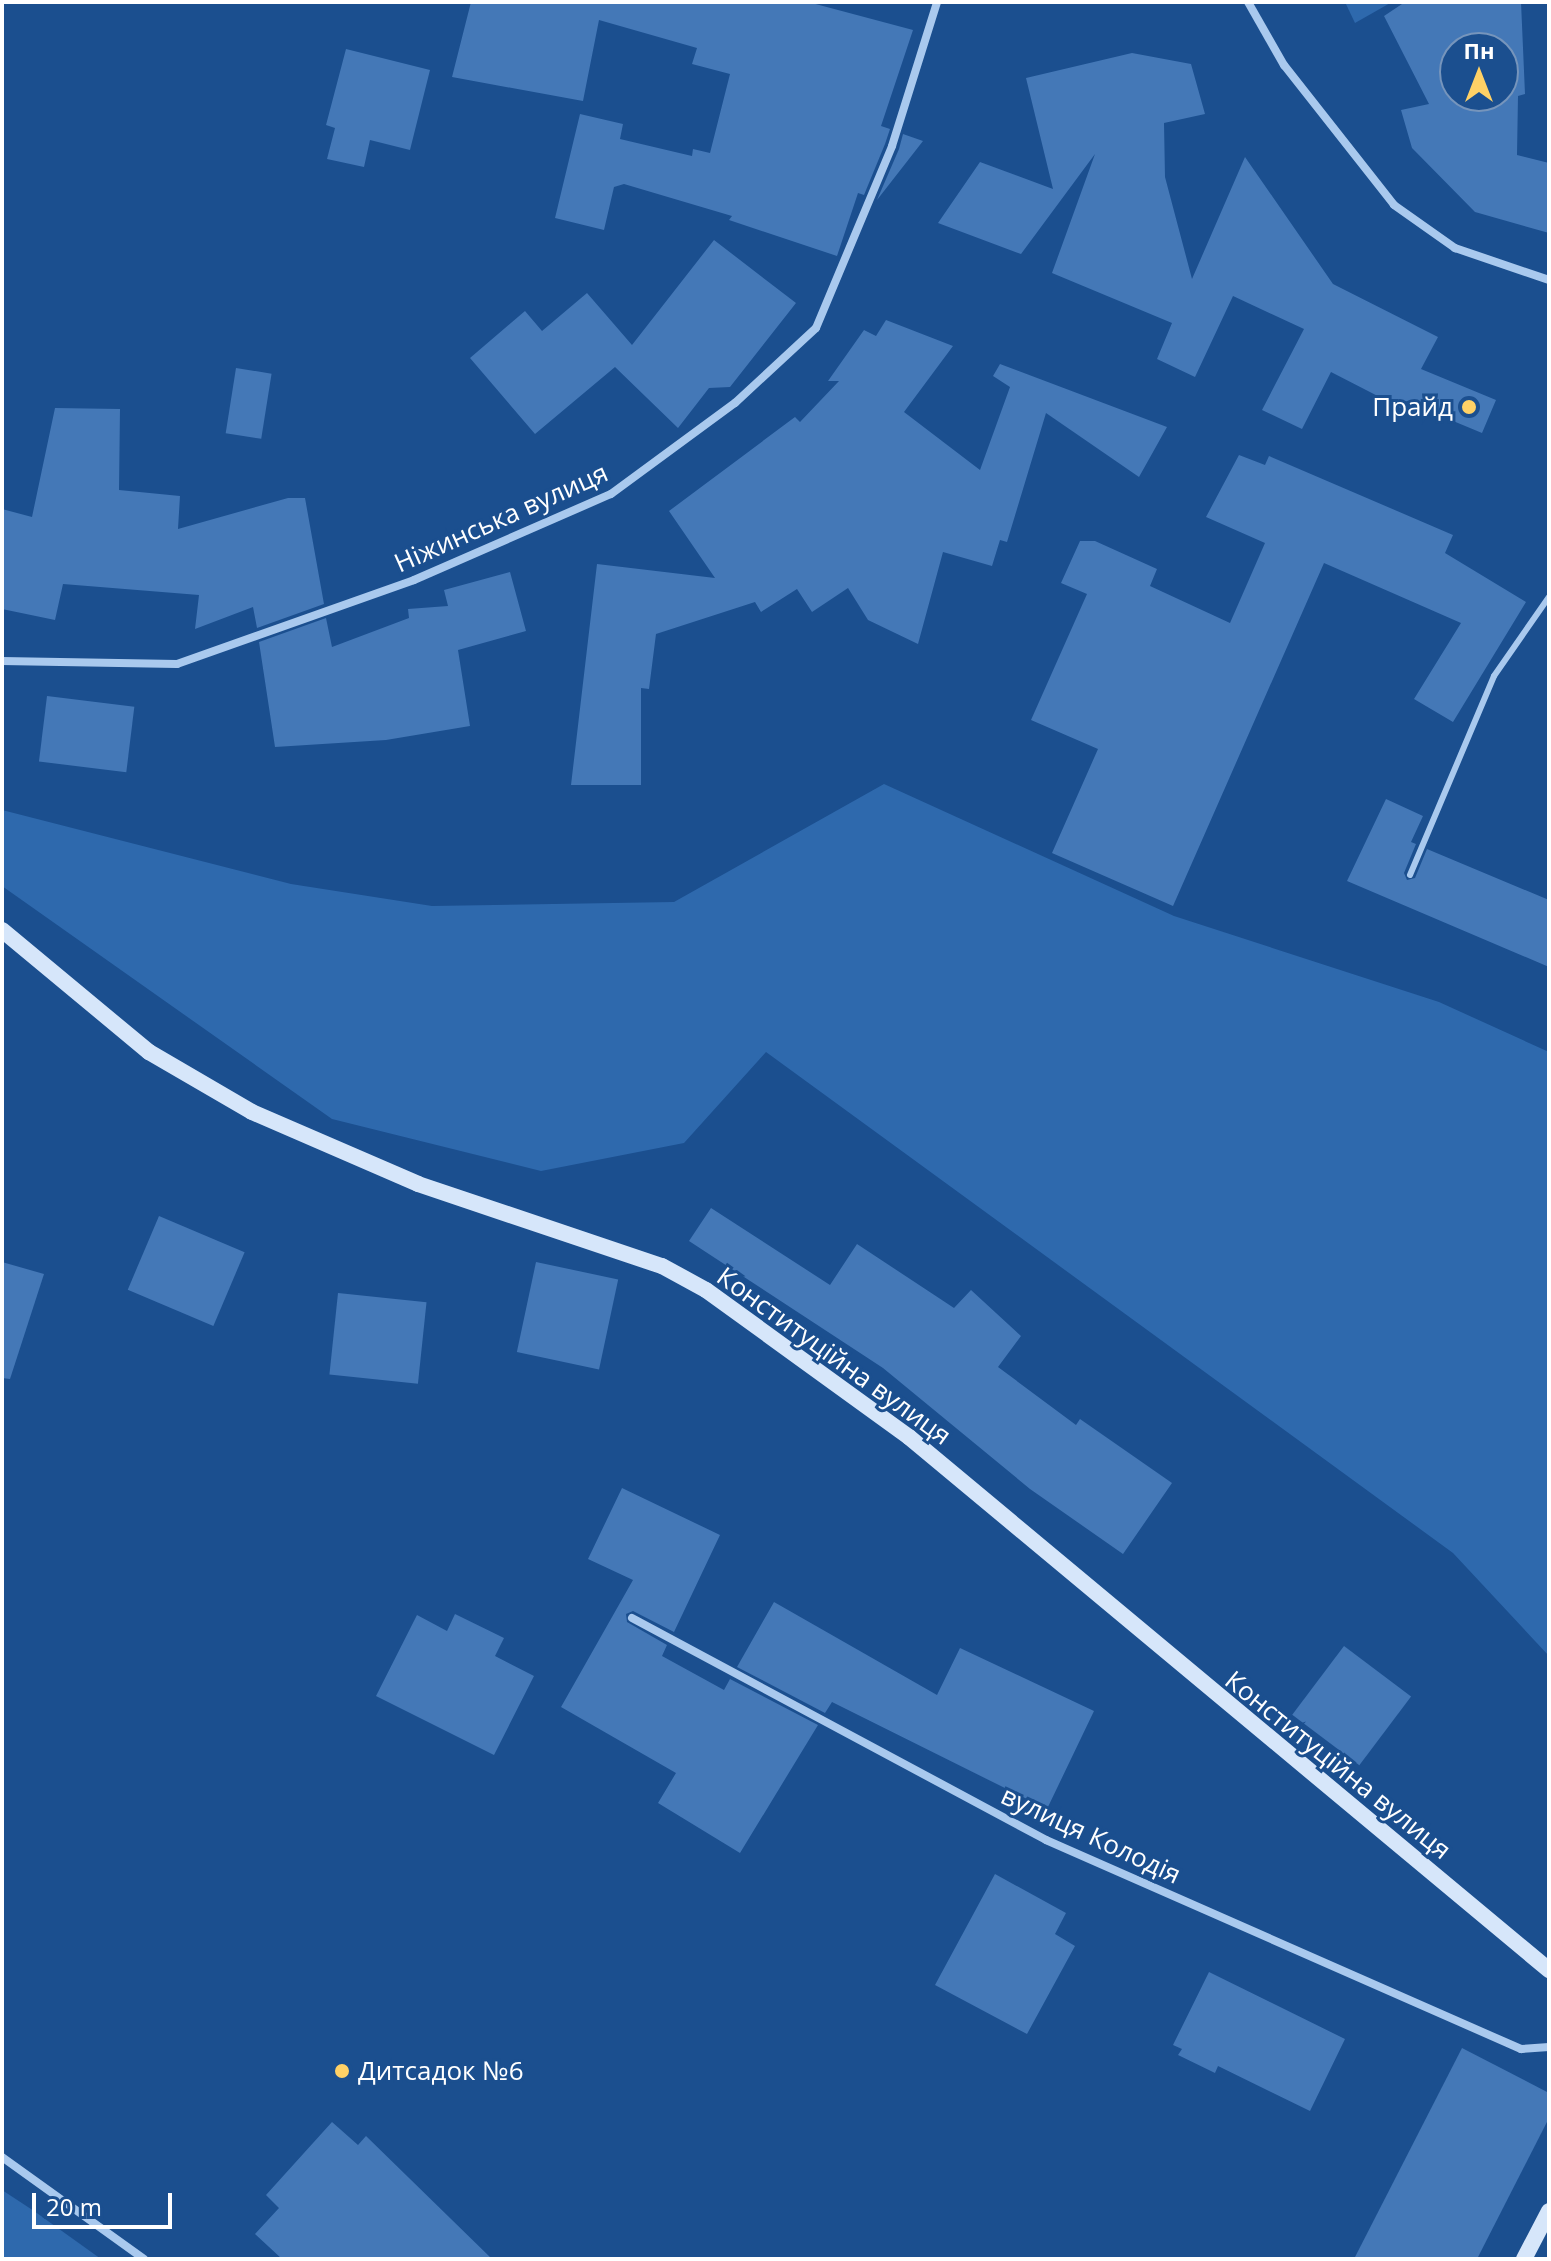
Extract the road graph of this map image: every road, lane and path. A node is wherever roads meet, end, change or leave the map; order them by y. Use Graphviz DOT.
graph roads {
  1 [pos="937,2"];
  2 [pos="1248,2"];
  3 [pos="1549,280"];
  4 [pos="1549,597"];
  5 [pos="2,661"];
  6 [pos="1410,875"];
  7 [pos="2,930"];
  8 [pos="632,1618"];
  9 [pos="1549,1970"];
  10 [pos="1549,2047"];
  11 [pos="2,2157"];
  12 [pos="1549,2211"];
  13 [pos="144,2259"];
  14 [pos="1524,2259"];
  1 -- 5 [label="street, Ніжинська вулиця"];
  2 -- 3 [label="street"];
  4 -- 6 [label="lane"];
  7 -- 9 [label="street, Конституційна вулиця"];
  8 -- 10 [label="street, вулиця Колодія"];
  11 -- 13 [label="street"];
  12 -- 14 [label="street"];
}
